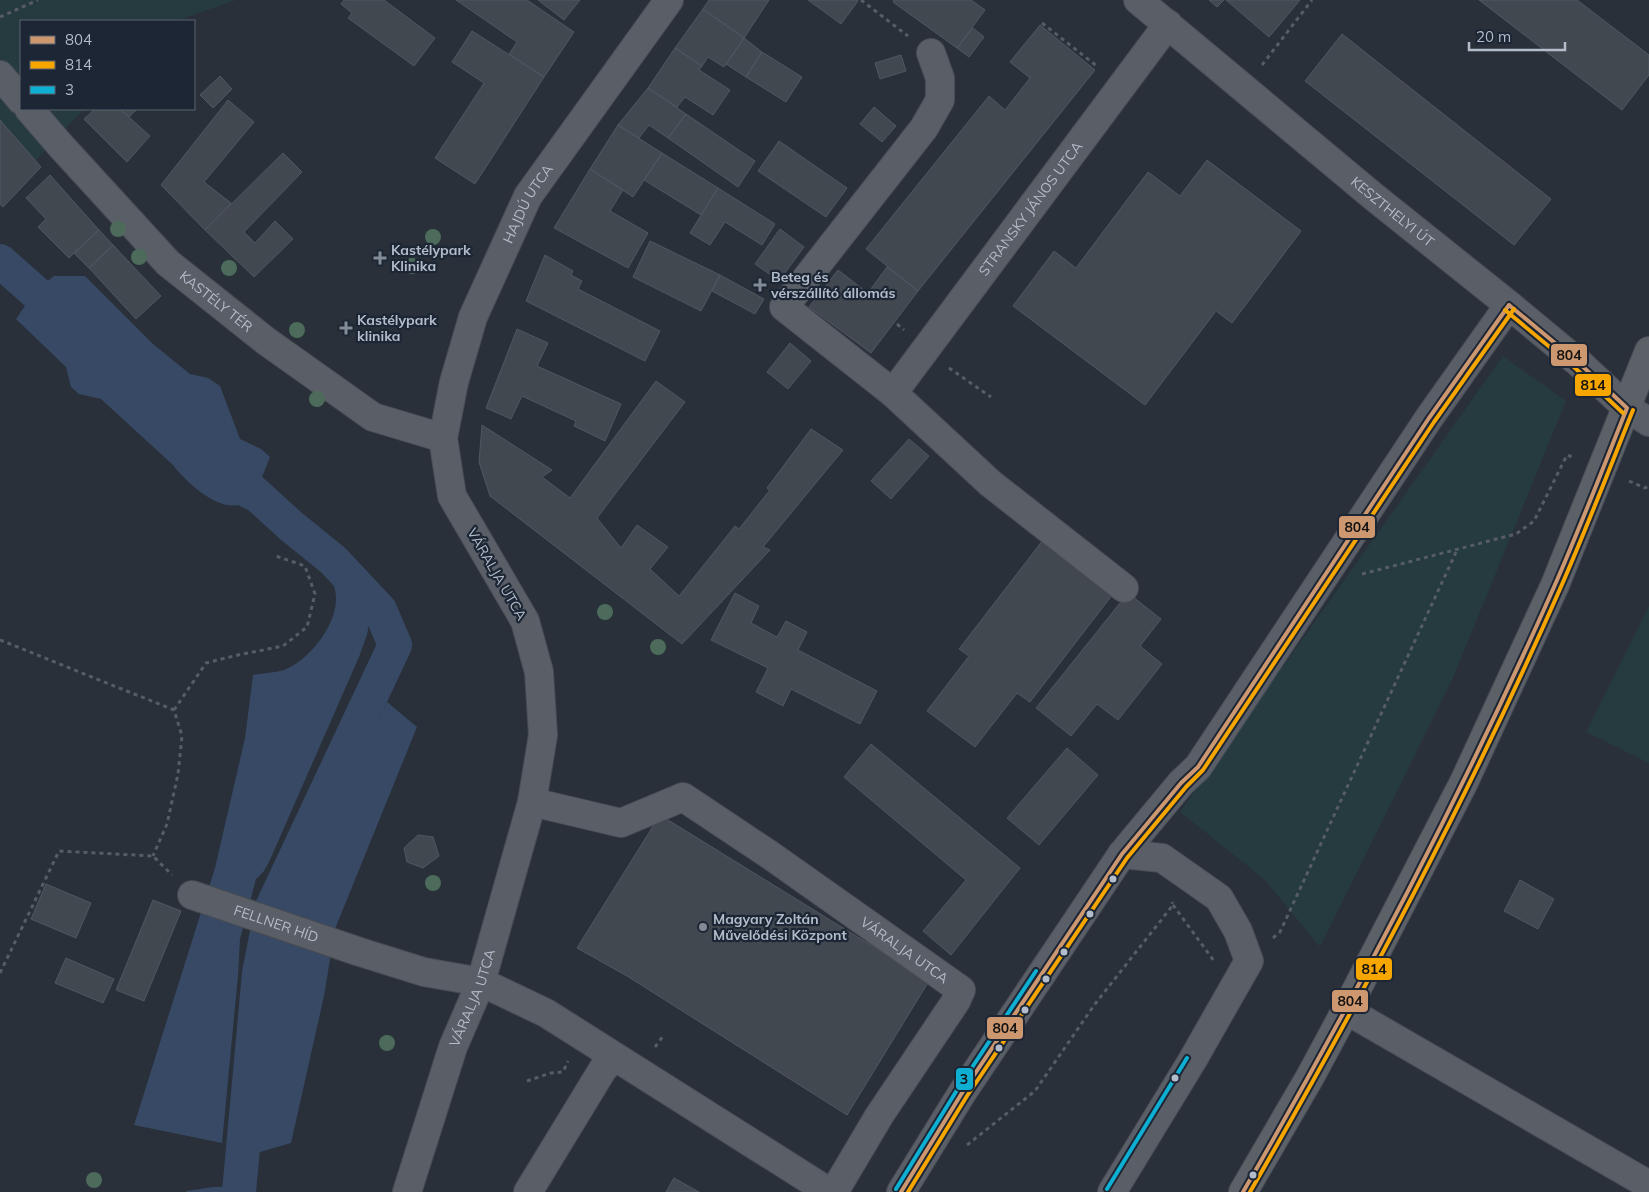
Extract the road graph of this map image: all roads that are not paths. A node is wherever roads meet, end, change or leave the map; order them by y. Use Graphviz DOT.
graph roads {
  1 [pos="670,0"];
  2 [pos="1138,0"];
  3 [pos="1168,24"];
  4 [pos="931,53"];
  5 [pos="0,75"];
  6 [pos="20,99"];
  7 [pos="30,110"];
  8 [pos="1509,305"];
  9 [pos="1649,351"];
  10 [pos="893,393"];
  11 [pos="1638,415"];
  12 [pos="443,438"];
  13 [pos="1124,588"];
  14 [pos="532,802"];
  15 [pos="1122,854"];
  16 [pos="192,895"];
  17 [pos="481,982"];
  18 [pos="1346,1010"];
  19 [pos="614,1056"];
  20 [pos="1649,1185"];
  21 [pos="1249,1188"];
  22 [pos="407,1192"];
  23 [pos="528,1192"];
  24 [pos="829,1192"];
  25 [pos="834,1192"];
  26 [pos="900,1192"];
  27 [pos="1112,1192"];
  1 -- 12 [label="street, HAJDÚ UTCA"];
  2 -- 3 [label="street, KESZTHELYI ÚT"];
  3 -- 8 [label="street, KESZTHELYI ÚT"];
  3 -- 10 [label="street, STRANSKY JÁNOS UTCA"];
  4 -- 10 [label="street"];
  5 -- 6 [label="street"];
  7 -- 12 [label="street, KASTÉLY TÉR"];
  8 -- 11 [label="street, KESZTHELYI ÚT"];
  8 -- 15 [label="street"];
  9 -- 11 [label="main road"];
  10 -- 13 [label="street"];
  11 -- 18 [label="main road"];
  12 -- 14 [label="street, VÁRALJA UTCA"];
  14 -- 17 [label="street, VÁRALJA UTCA"];
  14 -- 25 [label="street, VÁRALJA UTCA"];
  15 -- 26 [label="street"];
  15 -- 27 [label="street"];
  16 -- 17 [label="street, FELLNER HÍD"];
  17 -- 19 [label="street, FELLNER HÍD"];
  17 -- 22 [label="street, VÁRALJA UTCA"];
  18 -- 20 [label="street"];
  18 -- 21 [label="main road"];
  19 -- 23 [label="street"];
  19 -- 24 [label="street, FELLNER HÍD"];
}
